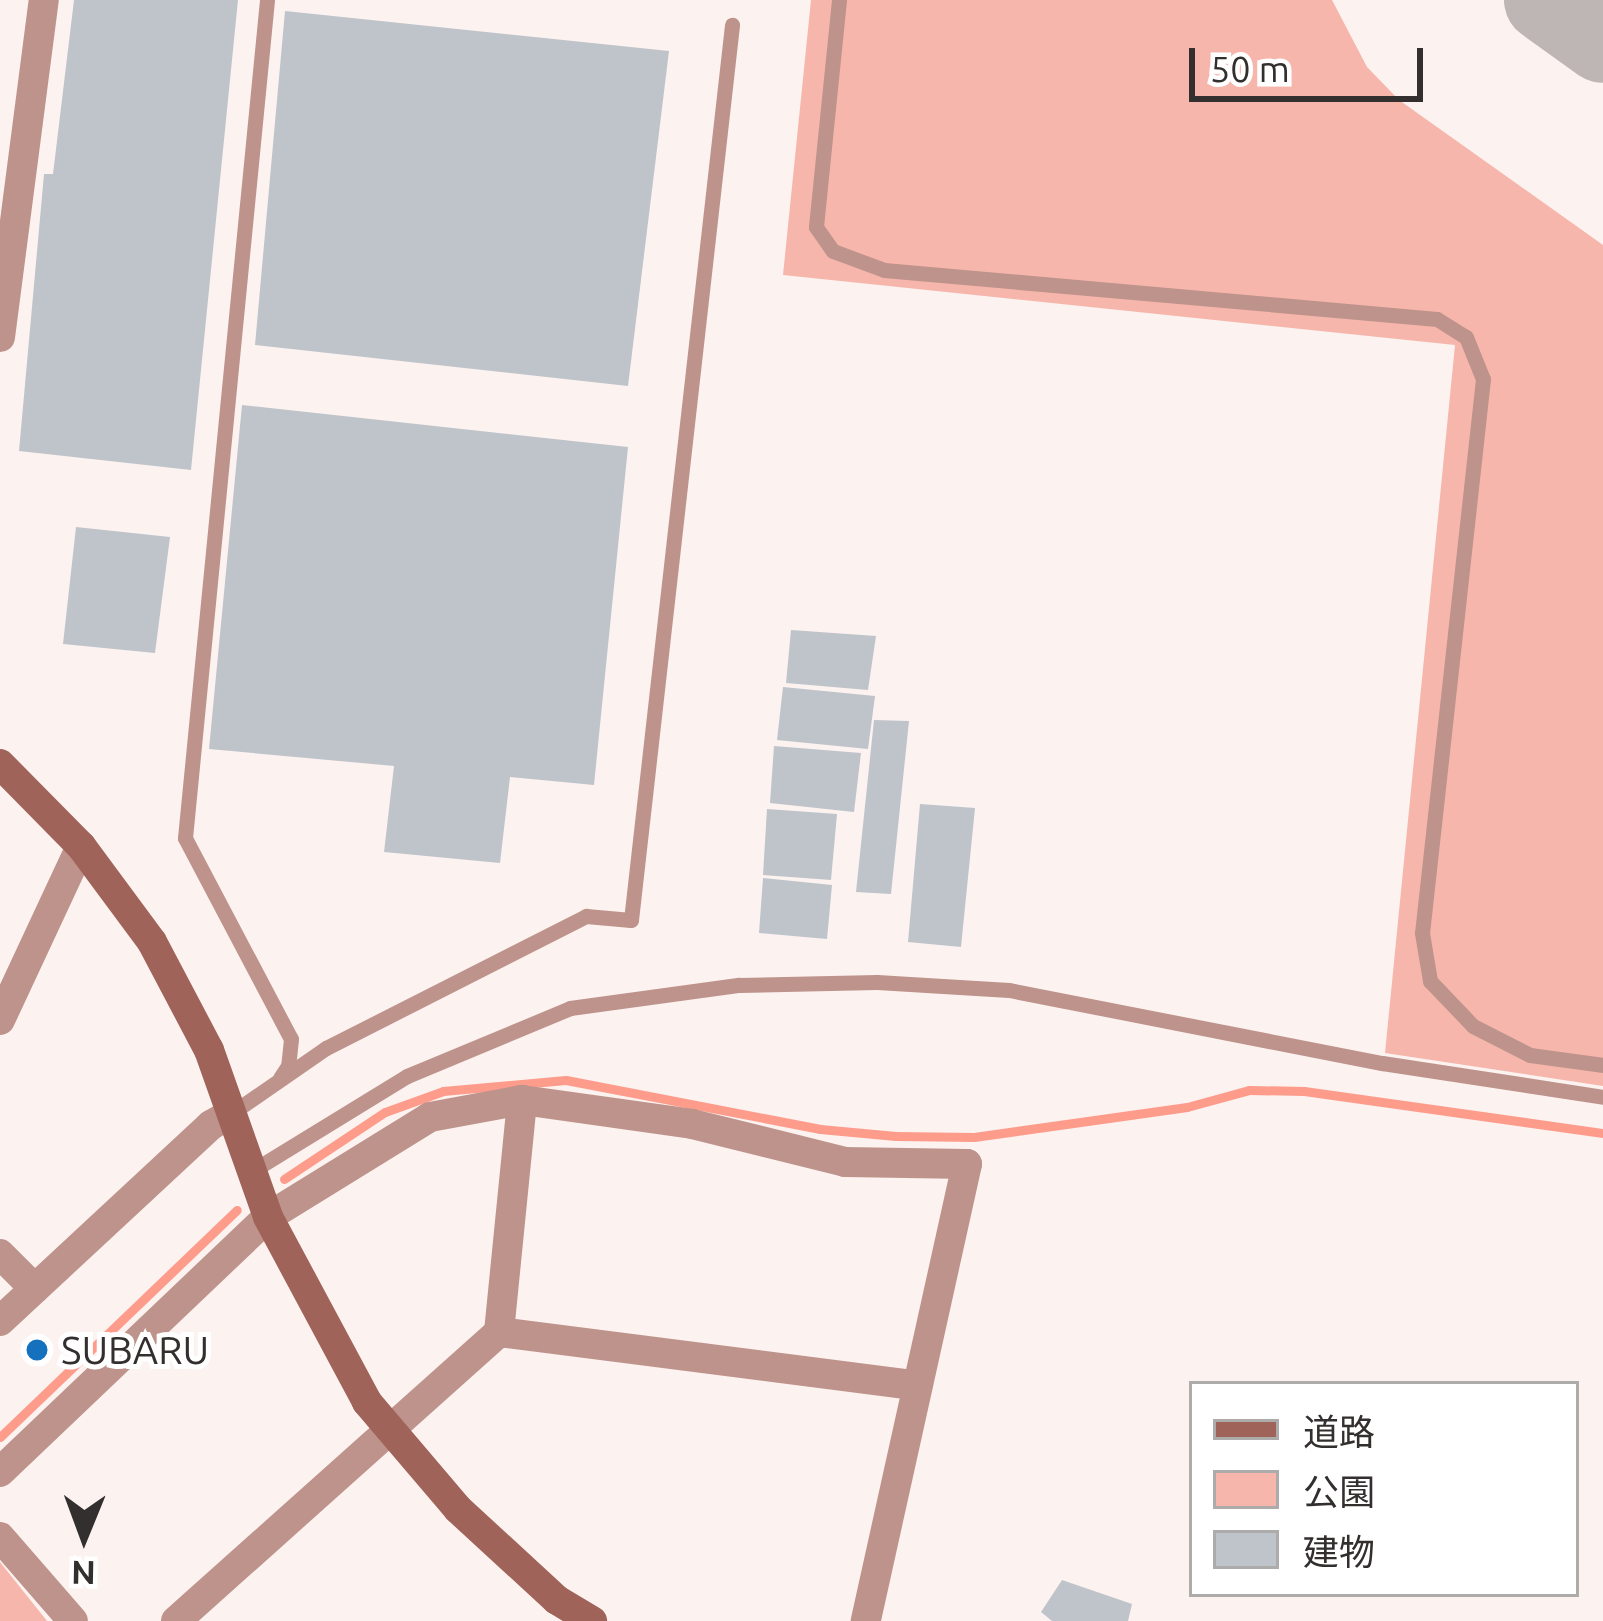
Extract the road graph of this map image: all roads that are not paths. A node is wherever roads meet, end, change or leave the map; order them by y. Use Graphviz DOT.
graph roads {
  1 [pos="44,0"];
  2 [pos="267,0"];
  3 [pos="839,0"];
  4 [pos="732,25"];
  5 [pos="0,337"];
  6 [pos="0,764"];
  7 [pos="81,846"];
  8 [pos="0,1020"];
  9 [pos="1603,1065"];
  10 [pos="279,1080"];
  11 [pos="1603,1097"];
  12 [pos="521,1100"];
  13 [pos="232,1113"];
  14 [pos="252,1172"];
  15 [pos="268,1217"];
  16 [pos="0,1254"];
  17 [pos="35,1289"];
  18 [pos="0,1321"];
  19 [pos="499,1332"];
  20 [pos="918,1386"];
  21 [pos="387,1428"];
  22 [pos="0,1472"];
  23 [pos="0,1538"];
  24 [pos="73,1621"];
  25 [pos="176,1621"];
  26 [pos="592,1621"];
  27 [pos="866,1621"];
  1 -- 5 [label="street"];
  2 -- 10 [label="lane"];
  3 -- 9 [label="lane"];
  4 -- 10 [label="lane"];
  6 -- 7 [label="street"];
  7 -- 8 [label="street"];
  7 -- 13 [label="street"];
  10 -- 13 [label="lane"];
  11 -- 14 [label="lane"];
  12 -- 15 [label="street"];
  12 -- 19 [label="street"];
  12 -- 20 [label="street"];
  13 -- 14 [label="street"];
  13 -- 17 [label="street"];
  14 -- 15 [label="street"];
  15 -- 21 [label="street"];
  15 -- 22 [label="street"];
  16 -- 17 [label="street"];
  17 -- 18 [label="street"];
  19 -- 20 [label="street"];
  19 -- 21 [label="street"];
  20 -- 27 [label="street"];
  21 -- 25 [label="street"];
  21 -- 26 [label="street"];
  23 -- 24 [label="street"];
}
